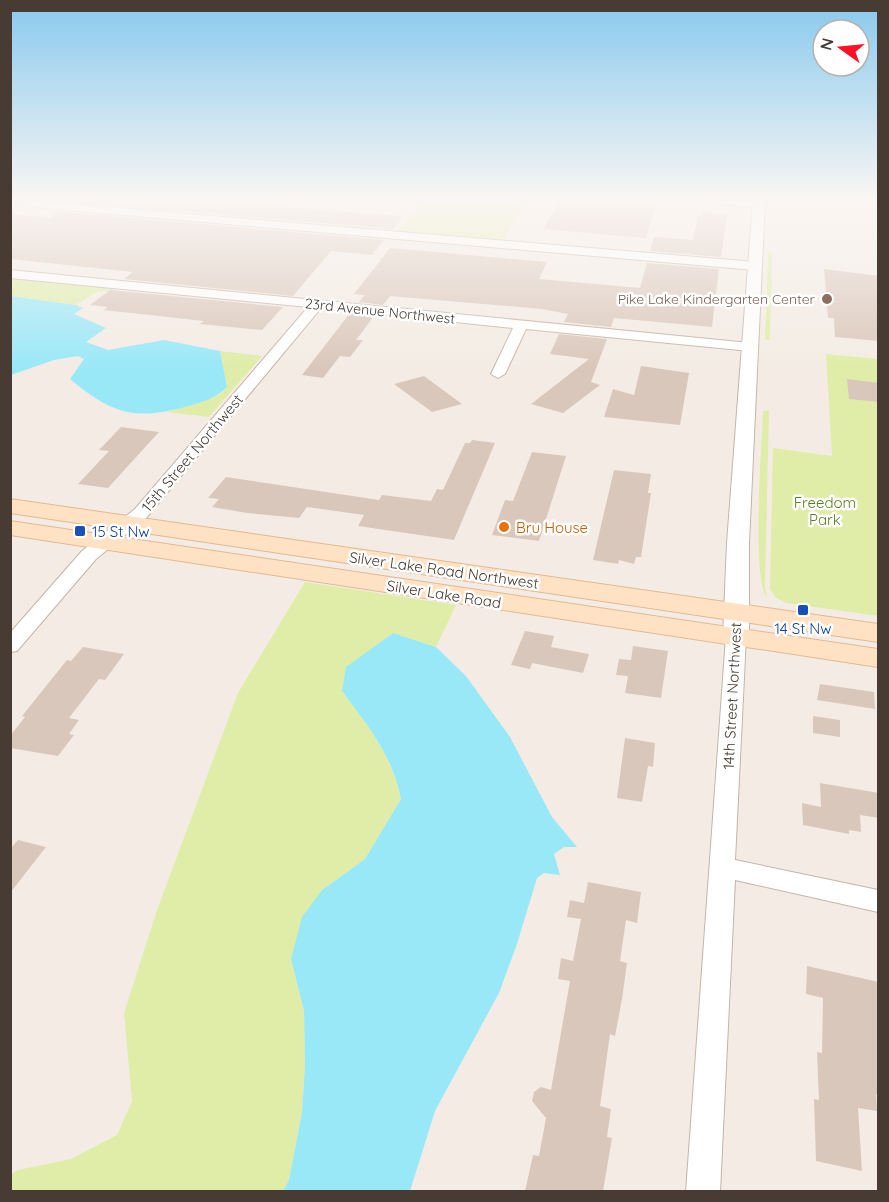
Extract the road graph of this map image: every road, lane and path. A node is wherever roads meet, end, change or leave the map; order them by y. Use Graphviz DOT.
graph roads {
  1 [pos="655,257"];
  2 [pos="756,257"];
  3 [pos="755,266"];
  4 [pos="10,273"];
  5 [pos="317,305"];
  6 [pos="521,325"];
  7 [pos="750,347"];
  8 [pos="498,374"];
  9 [pos="10,506"];
  10 [pos="129,524"];
  11 [pos="10,528"];
  12 [pos="103,543"];
  13 [pos="736,625"];
  14 [pos="879,633"];
  15 [pos="10,646"];
  16 [pos="879,658"];
  17 [pos="723,867"];
  18 [pos="879,901"];
  19 [pos="703,1191"];
  1 -- 3 [label="street"];
  2 -- 3 [label="street, 14th Street Northwest"];
  3 -- 7 [label="street, 14th Street Northwest"];
  4 -- 5 [label="street, 23rd Avenue Northwest"];
  5 -- 6 [label="street, 23rd Avenue Northwest"];
  5 -- 10 [label="street, 15th Street Northwest"];
  6 -- 7 [label="street, 23rd Avenue Northwest"];
  6 -- 8 [label="street"];
  7 -- 13 [label="street, 14th Street Northwest"];
  9 -- 10 [label="main road, Silver Lake Road Northwest"];
  10 -- 12 [label="street, 15th Street Northwest"];
  10 -- 13 [label="main road, Silver Lake Road Northwest"];
  11 -- 12 [label="main road, Silver Lake Road"];
  12 -- 13 [label="main road, Silver Lake Road"];
  12 -- 15 [label="street, 15th Street Northwest"];
  13 -- 14 [label="main road, Silver Lake Road Northwest"];
  13 -- 16 [label="main road, Silver Lake Road"];
  13 -- 17 [label="street, 14th Street Northwest"];
  17 -- 18 [label="street"];
  17 -- 19 [label="street, 14th Street Northwest"];
}
